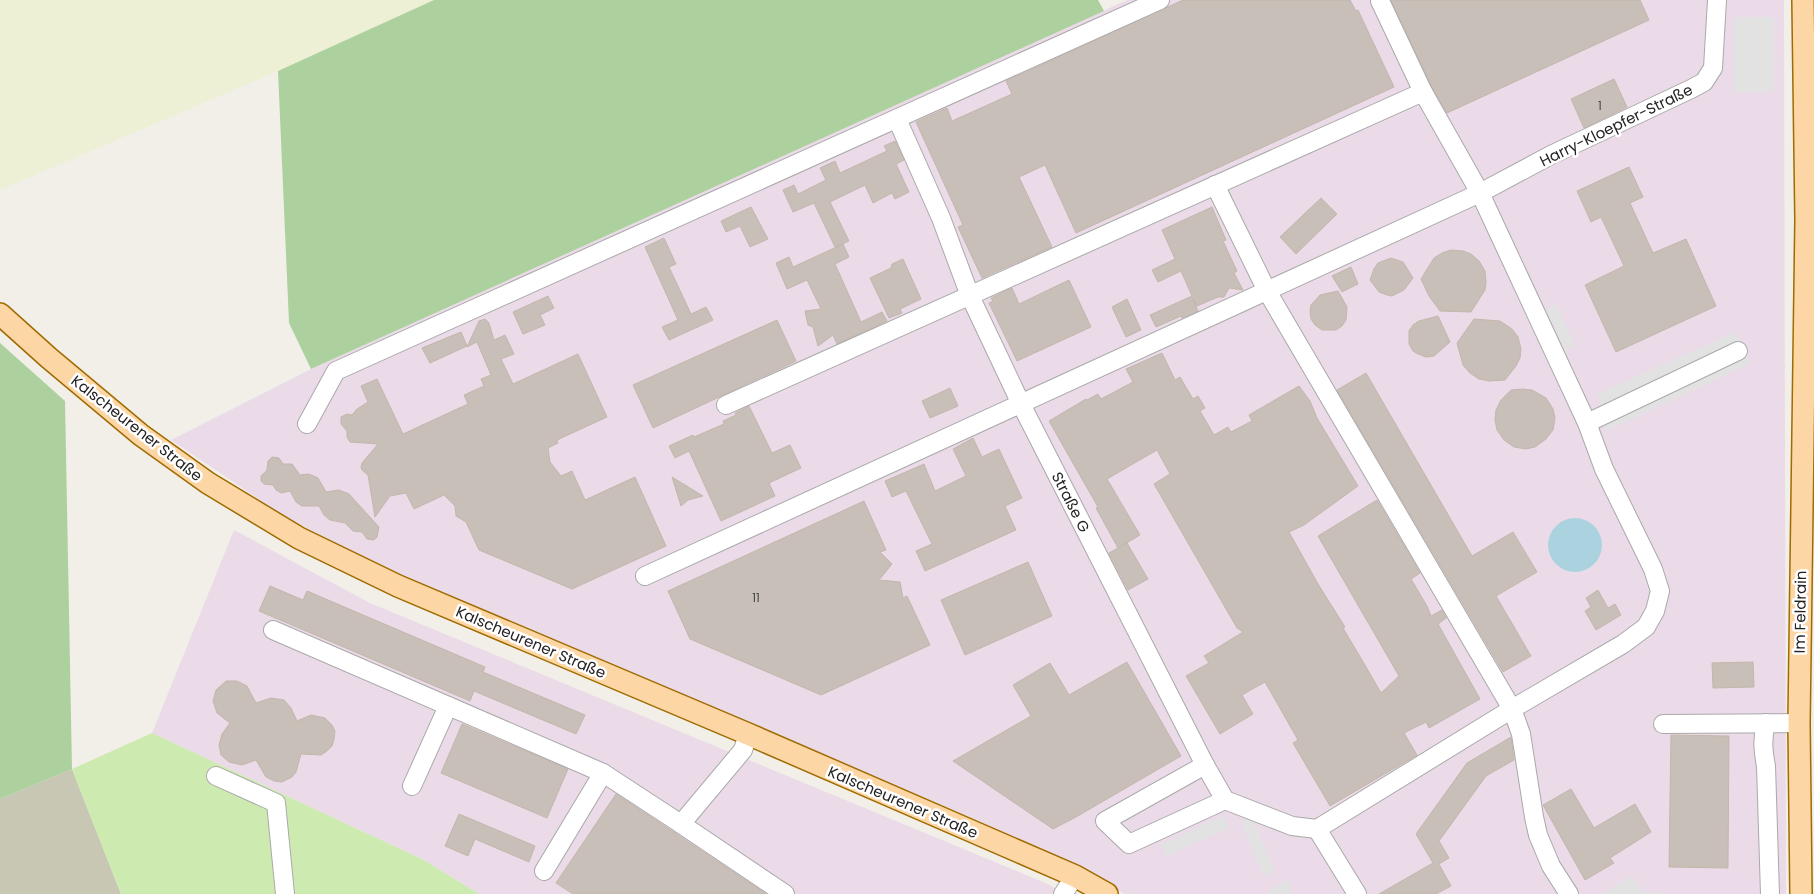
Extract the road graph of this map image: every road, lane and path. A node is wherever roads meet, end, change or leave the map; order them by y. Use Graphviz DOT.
graph roads {
  1 [pos="1160,0"];
  2 [pos="1717,0"];
  3 [pos="1804,0"];
  4 [pos="1380,1"];
  5 [pos="1423,92"];
  6 [pos="897,119"];
  7 [pos="1215,185"];
  8 [pos="1480,193"];
  9 [pos="1267,291"];
  10 [pos="970,296"];
  11 [pos="0,314"];
  12 [pos="1738,351"];
  13 [pos="1021,404"];
  14 [pos="726,406"];
  15 [pos="1587,423"];
  16 [pos="307,424"];
  17 [pos="645,576"];
  18 [pos="273,630"];
  19 [pos="448,706"];
  20 [pos="1512,709"];
  21 [pos="1799,723"];
  22 [pos="1663,724"];
  23 [pos="1766,724"];
  24 [pos="748,734"];
  25 [pos="1205,765"];
  26 [pos="603,773"];
  27 [pos="216,776"];
  28 [pos="412,786"];
  29 [pos="1225,800"];
  30 [pos="681,824"];
  31 [pos="1312,828"];
  32 [pos="544,871"];
  33 [pos="1075,876"];
  34 [pos="285,894"];
  35 [pos="785,894"];
  36 [pos="1063,894"];
  37 [pos="1107,894"];
  38 [pos="1356,894"];
  39 [pos="1569,894"];
  40 [pos="1770,894"];
  41 [pos="1801,894"];
  1 -- 6 [label="lane"];
  2 -- 8 [label="lane, Harry-Kloepfer-Straße"];
  3 -- 21 [label="main road, Im Feldrain"];
  4 -- 5 [label="lane"];
  5 -- 7 [label="lane"];
  5 -- 8 [label="lane"];
  6 -- 10 [label="lane, Straße G"];
  6 -- 16 [label="lane"];
  7 -- 9 [label="lane"];
  7 -- 10 [label="lane"];
  8 -- 9 [label="lane, Harry-Kloepfer-Straße"];
  8 -- 15 [label="lane"];
  9 -- 13 [label="lane, Harry-Kloepfer-Straße"];
  9 -- 20 [label="lane"];
  10 -- 13 [label="lane, Straße G"];
  10 -- 14 [label="lane"];
  11 -- 24 [label="main road, Kalscheurener Straße"];
  12 -- 15 [label="lane"];
  13 -- 17 [label="lane, Harry-Kloepfer-Straße"];
  13 -- 25 [label="lane, Straße G"];
  15 -- 20 [label="lane"];
  18 -- 19 [label="lane"];
  19 -- 26 [label="lane"];
  19 -- 28 [label="lane"];
  20 -- 31 [label="lane"];
  20 -- 39 [label="lane"];
  21 -- 23 [label="lane"];
  21 -- 41 [label="main road, Im Feldrain"];
  22 -- 23 [label="lane"];
  23 -- 40 [label="lane"];
  24 -- 30 [label="lane"];
  24 -- 33 [label="main road, Kalscheurener Straße"];
  25 -- 29 [label="lane, Straße G"];
  25 -- 29 [label="lane"];
  26 -- 30 [label="lane"];
  26 -- 32 [label="lane"];
  27 -- 34 [label="lane"];
  29 -- 31 [label="lane"];
  30 -- 35 [label="lane"];
  31 -- 38 [label="lane"];
  33 -- 36 [label="lane"];
  33 -- 37 [label="main road, Kalscheurener Straße"];
}
